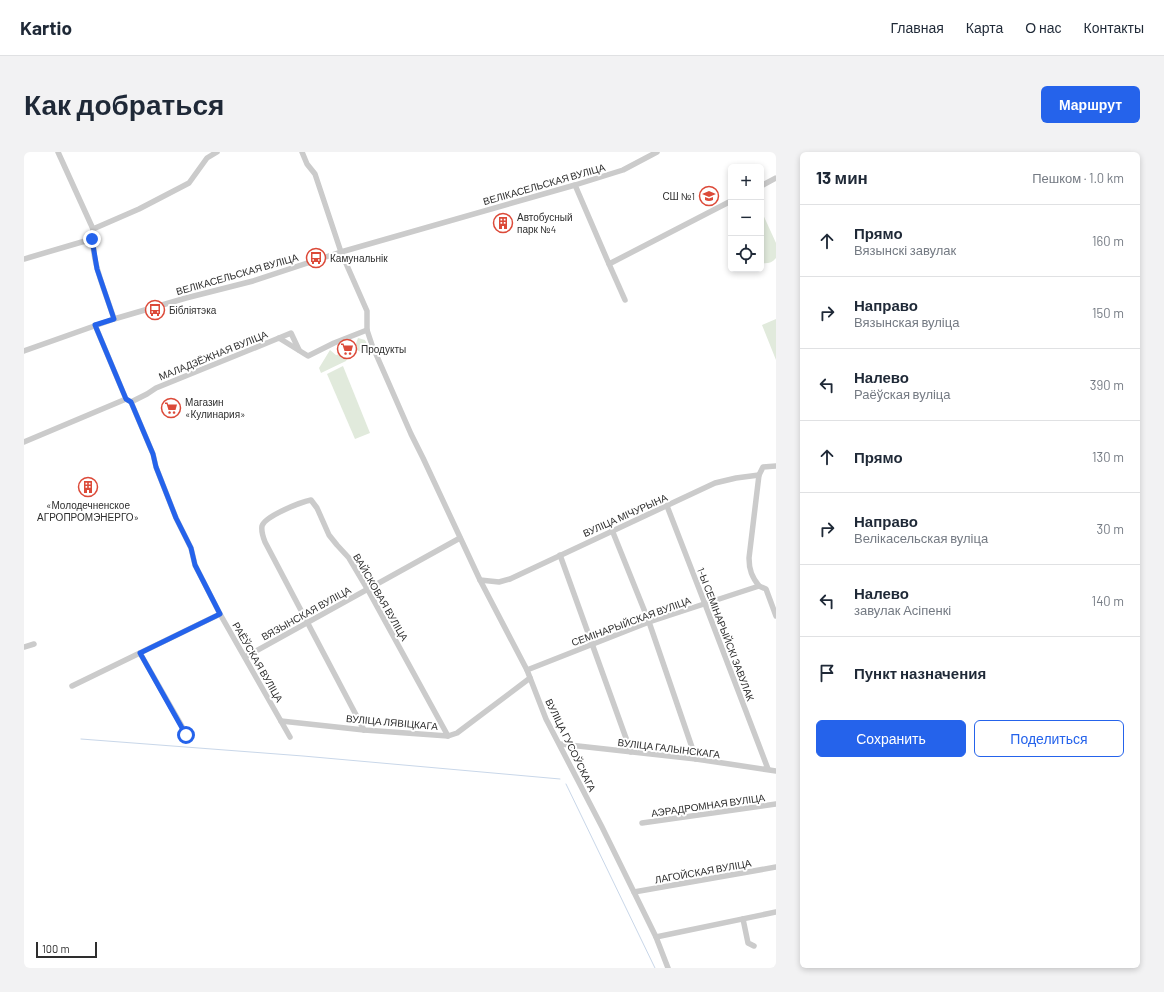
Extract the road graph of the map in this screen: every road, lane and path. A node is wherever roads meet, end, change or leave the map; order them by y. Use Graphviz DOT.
graph roads {
  1 [pos="58,152"];
  2 [pos="217,152"];
  3 [pos="302,152"];
  4 [pos="657,152"];
  5 [pos="776,178"];
  6 [pos="764,184"];
  7 [pos="575,185"];
  8 [pos="728,203"];
  9 [pos="93,229"];
  10 [pos="92,239"];
  11 [pos="341,252"];
  12 [pos="24,259"];
  13 [pos="609,264"];
  14 [pos="625,300"];
  15 [pos="114,319"];
  16 [pos="95,325"];
  17 [pos="367,330"];
  18 [pos="279,338"];
  19 [pos="299,350"];
  20 [pos="24,351"];
  21 [pos="128,401"];
  22 [pos="24,442"];
  23 [pos="776,466"];
  24 [pos="759,475"];
  25 [pos="667,506"];
  26 [pos="612,530"];
  27 [pos="460,538"];
  28 [pos="560,555"];
  29 [pos="480,580"];
  30 [pos="759,586"];
  31 [pos="368,590"];
  32 [pos="705,604"];
  33 [pos="220,614"];
  34 [pos="776,616"];
  35 [pos="649,622"];
  36 [pos="308,623"];
  37 [pos="34,644"];
  38 [pos="591,644"];
  39 [pos="24,647"];
  40 [pos="140,653"];
  41 [pos="245,657"];
  42 [pos="527,670"];
  43 [pos="530,678"];
  44 [pos="72,686"];
  45 [pos="281,721"];
  46 [pos="364,730"];
  47 [pos="186,735"];
  48 [pos="448,736"];
  49 [pos="290,737"];
  50 [pos="560,744"];
  51 [pos="631,752"];
  52 [pos="696,760"];
  53 [pos="768,769"];
  54 [pos="776,771"];
  55 [pos="776,804"];
  56 [pos="642,823"];
  57 [pos="776,868"];
  58 [pos="634,892"];
  59 [pos="776,912"];
  60 [pos="743,919"];
  61 [pos="656,937"];
  62 [pos="754,946"];
  63 [pos="668,968"];
  1 -- 9 [label="street"];
  2 -- 9 [label="street"];
  3 -- 11 [label="street"];
  4 -- 7 [label="street, ВЕЛІКАСЕЛЬСКАЯ ВУЛІЦА"];
  5 -- 6 [label="street"];
  7 -- 11 [label="street, ВЕЛІКАСЕЛЬСКАЯ ВУЛІЦА"];
  7 -- 13 [label="street"];
  8 -- 13 [label="street"];
  9 -- 10 [label="street"];
  10 -- 12 [label="street"];
  10 -- 15 [label="street"];
  11 -- 15 [label="street, ВЕЛІКАСЕЛЬСКАЯ ВУЛІЦА"];
  11 -- 17 [label="street"];
  13 -- 14 [label="street"];
  15 -- 16 [label="street, ВЕЛІКАСЕЛЬСКАЯ ВУЛІЦА"];
  16 -- 20 [label="street, ВЕЛІКАСЕЛЬСКАЯ ВУЛІЦА"];
  16 -- 21 [label="street, РАЁЎСКАЯ ВУЛІЦА"];
  17 -- 19 [label="street, МАЛАДЗЁЖНАЯ ВУЛІЦА"];
  17 -- 27 [label="street"];
  18 -- 19 [label="street, МАЛАДЗЁЖНАЯ ВУЛІЦА"];
  18 -- 19 [label="street"];
  18 -- 21 [label="street, МАЛАДЗЁЖНАЯ ВУЛІЦА"];
  21 -- 22 [label="street, МАЛАДЗЁЖНАЯ ВУЛІЦА"];
  21 -- 33 [label="street, РАЁЎСКАЯ ВУЛІЦА"];
  23 -- 24 [label="street, ВУЛІЦА МІЧУРЫНА"];
  24 -- 25 [label="street, ВУЛІЦА МІЧУРЫНА"];
  24 -- 30 [label="street"];
  25 -- 26 [label="street, ВУЛІЦА МІЧУРЫНА"];
  25 -- 32 [label="street, 1-Ы СЕМІНАРЫЙСКІ ЗАВУЛАК"];
  26 -- 28 [label="street, ВУЛІЦА МІЧУРЫНА"];
  26 -- 35 [label="street"];
  27 -- 29 [label="street, ВУЛІЦА ГУСОЎСКАГА"];
  27 -- 31 [label="street, ВЯЗЫНСКАЯ ВУЛІЦА"];
  28 -- 29 [label="street, ВУЛІЦА МІЧУРЫНА"];
  28 -- 38 [label="street"];
  29 -- 42 [label="street, ВУЛІЦА ГУСОЎСКАГА"];
  30 -- 32 [label="street, СЕМІНАРЫЙСКАЯ ВУЛІЦА"];
  30 -- 34 [label="street"];
  31 -- 36 [label="street, ВЯЗЫНСКАЯ ВУЛІЦА"];
  31 -- 36 [label="street, ВАЙСКОВАЯ ВУЛІЦА"];
  31 -- 48 [label="street, ВАЙСКОВАЯ ВУЛІЦА"];
  32 -- 35 [label="street, СЕМІНАРЫЙСКАЯ ВУЛІЦА"];
  32 -- 53 [label="street, 1-Ы СЕМІНАРЫЙСКІ ЗАВУЛАК"];
  33 -- 40 [label="street"];
  33 -- 41 [label="street, РАЁЎСКАЯ ВУЛІЦА"];
  35 -- 38 [label="street, СЕМІНАРЫЙСКАЯ ВУЛІЦА"];
  35 -- 52 [label="street"];
  36 -- 41 [label="street, ВЯЗЫНСКАЯ ВУЛІЦА"];
  36 -- 46 [label="street"];
  37 -- 39 [label="street"];
  38 -- 42 [label="street, СЕМІНАРЫЙСКАЯ ВУЛІЦА"];
  38 -- 51 [label="street"];
  40 -- 44 [label="street"];
  40 -- 47 [label="street"];
  41 -- 45 [label="street, РАЁЎСКАЯ ВУЛІЦА"];
  42 -- 43 [label="street, ВУЛІЦА ГУСОЎСКАГА"];
  43 -- 48 [label="street, ВУЛІЦА ЛЯВІЦКАГА"];
  43 -- 50 [label="street, ВУЛІЦА ГУСОЎСКАГА"];
  45 -- 46 [label="street, ВУЛІЦА ЛЯВІЦКАГА"];
  45 -- 49 [label="street, РАЁЎСКАЯ ВУЛІЦА"];
  46 -- 48 [label="street, ВУЛІЦА ЛЯВІЦКАГА"];
  50 -- 51 [label="street, ВУЛІЦА ГАЛЫНСКАГА"];
  50 -- 58 [label="street, ВУЛІЦА ГУСОЎСКАГА"];
  51 -- 52 [label="street, ВУЛІЦА ГАЛЫНСКАГА"];
  52 -- 53 [label="street, ВУЛІЦА ГАЛЫНСКАГА"];
  53 -- 54 [label="street, ВУЛІЦА ГАЛЫНСКАГА"];
  55 -- 56 [label="street, АЭРАДРОМНАЯ ВУЛІЦА"];
  57 -- 58 [label="street, ЛАГОЙСКАЯ ВУЛІЦА"];
  58 -- 61 [label="street, ВУЛІЦА ГУСОЎСКАГА"];
  59 -- 60 [label="street"];
  60 -- 61 [label="street"];
  60 -- 62 [label="street"];
  61 -- 63 [label="street, ВУЛІЦА ГУСОЎСКАГА"];
}
